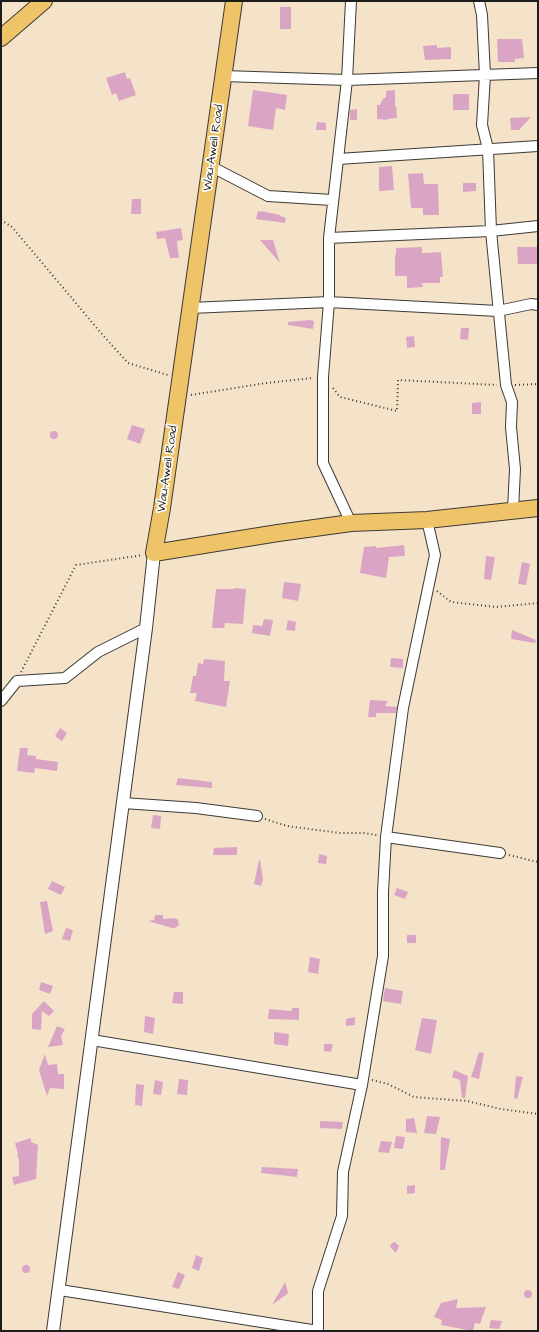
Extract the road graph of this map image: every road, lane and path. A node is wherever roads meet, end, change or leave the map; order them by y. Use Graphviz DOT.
graph roads {
  1 [pos="44,1"];
  2 [pos="234,1"];
  3 [pos="351,1"];
  4 [pos="479,1"];
  5 [pos="1,38"];
  6 [pos="538,73"];
  7 [pos="485,75"];
  8 [pos="224,76"];
  9 [pos="347,80"];
  10 [pos="538,146"];
  11 [pos="488,149"];
  12 [pos="338,159"];
  13 [pos="212,166"];
  14 [pos="332,200"];
  15 [pos="1,220"];
  16 [pos="538,226"];
  17 [pos="490,231"];
  18 [pos="329,238"];
  19 [pos="329,302"];
  20 [pos="538,305"];
  21 [pos="190,308"];
  22 [pos="498,311"];
  23 [pos="323,378"];
  24 [pos="181,379"];
  25 [pos="538,384"];
  26 [pos="506,385"];
  27 [pos="178,398"];
  28 [pos="538,508"];
  29 [pos="513,510"];
  30 [pos="427,520"];
  31 [pos="351,523"];
  32 [pos="154,553"];
  33 [pos="430,580"];
  34 [pos="538,603"];
  35 [pos="146,628"];
  36 [pos="17,681"];
  37 [pos="1,701"];
  38 [pos="123,803"];
  39 [pos="257,816"];
  40 [pos="386,837"];
  41 [pos="500,853"];
  42 [pos="538,862"];
  43 [pos="92,1040"];
  44 [pos="362,1085"];
  45 [pos="538,1114"];
  46 [pos="60,1290"];
  47 [pos="53,1331"];
  48 [pos="318,1331"];
  1 -- 5 [label="main road"];
  2 -- 8 [label="main road, Wau-Aweil Road"];
  3 -- 9 [label="street"];
  4 -- 7 [label="street"];
  6 -- 7 [label="street"];
  7 -- 9 [label="street"];
  7 -- 11 [label="street"];
  8 -- 9 [label="street"];
  8 -- 13 [label="main road, Wau-Aweil Road"];
  9 -- 12 [label="street"];
  10 -- 11 [label="street"];
  11 -- 12 [label="street"];
  11 -- 17 [label="street"];
  12 -- 14 [label="street"];
  13 -- 14 [label="street"];
  13 -- 21 [label="main road, Wau-Aweil Road"];
  14 -- 18 [label="street"];
  15 -- 24 [label="path"];
  16 -- 17 [label="street"];
  17 -- 18 [label="street"];
  17 -- 22 [label="street"];
  18 -- 19 [label="street"];
  19 -- 21 [label="street"];
  19 -- 22 [label="street"];
  19 -- 23 [label="street"];
  20 -- 22 [label="street"];
  21 -- 24 [label="main road, Wau-Aweil Road"];
  22 -- 26 [label="street"];
  23 -- 26 [label="path"];
  23 -- 27 [label="path"];
  23 -- 31 [label="street"];
  24 -- 27 [label="main road, Wau-Aweil Road"];
  25 -- 26 [label="path"];
  26 -- 29 [label="street"];
  27 -- 32 [label="main road, Wau-Aweil Road"];
  28 -- 29 [label="main road"];
  29 -- 30 [label="main road"];
  30 -- 31 [label="main road"];
  30 -- 33 [label="street"];
  31 -- 32 [label="main road"];
  32 -- 35 [label="street"];
  32 -- 36 [label="path"];
  33 -- 34 [label="path"];
  33 -- 40 [label="street"];
  35 -- 36 [label="street"];
  35 -- 38 [label="street"];
  36 -- 37 [label="street"];
  38 -- 39 [label="street"];
  38 -- 43 [label="street"];
  39 -- 40 [label="path"];
  40 -- 41 [label="street"];
  40 -- 44 [label="street"];
  41 -- 42 [label="path"];
  43 -- 44 [label="street"];
  43 -- 46 [label="street"];
  44 -- 45 [label="path"];
  44 -- 48 [label="street"];
  46 -- 47 [label="street"];
  46 -- 48 [label="street"];
}
